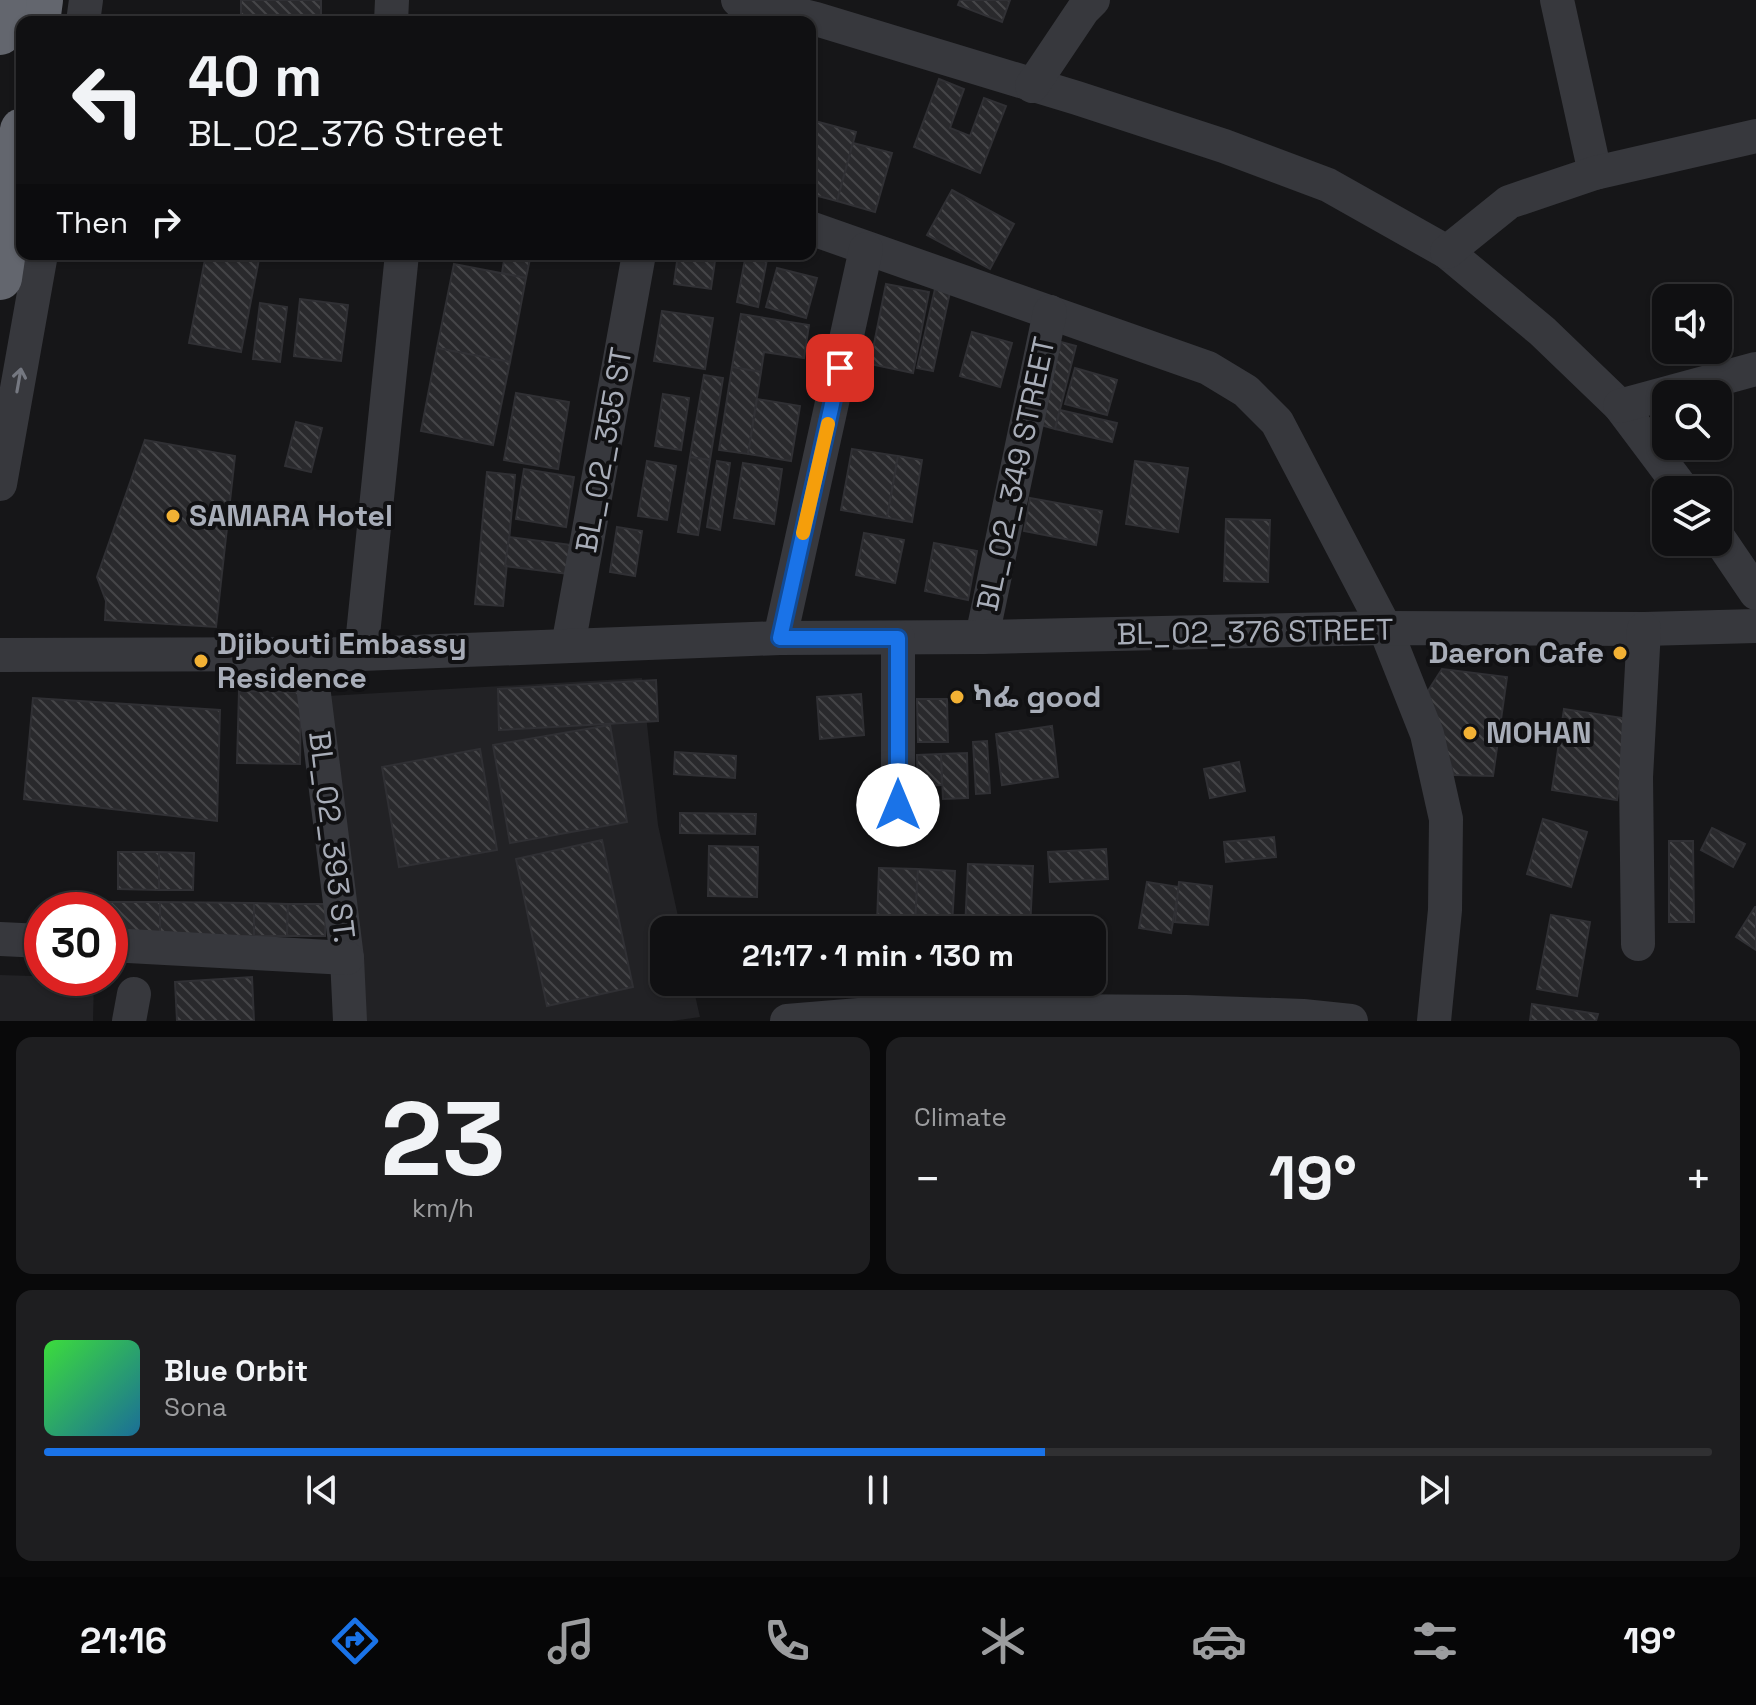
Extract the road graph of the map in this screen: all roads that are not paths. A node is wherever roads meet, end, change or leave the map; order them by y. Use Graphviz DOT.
graph roads {
  1 [pos="5,0"];
  2 [pos="738,0"];
  3 [pos="1093,0"];
  4 [pos="1557,0"];
  5 [pos="804,16"];
  6 [pos="816,19"];
  7 [pos="0,33"];
  8 [pos="1032,86"];
  9 [pos="1756,136"];
  10 [pos="16,170"];
  11 [pos="1595,173"];
  12 [pos="816,230"];
  13 [pos="866,249"];
  14 [pos="1447,252"];
  15 [pos="40,260"];
  16 [pos="401,260"];
  17 [pos="638,260"];
  18 [pos="0,278"];
  19 [pos="1050,312"];
  20 [pos="1756,369"];
  21 [pos="1620,406"];
  22 [pos="1672,476"];
  23 [pos="0,484"];
  24 [pos="1731,556"];
  25 [pos="1756,593"];
  26 [pos="1756,626"];
  27 [pos="1385,628"];
  28 [pos="1644,629"];
  29 [pos="982,637"];
  30 [pos="780,638"];
  31 [pos="898,638"];
  32 [pos="568,646"];
  33 [pos="309,654"];
  34 [pos="361,654"];
  35 [pos="0,655"];
  36 [pos="898,805"];
  37 [pos="0,939"];
  38 [pos="24,940"];
  39 [pos="1638,944"];
  40 [pos="128,946"];
  41 [pos="347,958"];
  42 [pos="895,1017"];
  43 [pos="350,1021"];
  44 [pos="787,1021"];
  45 [pos="1351,1021"];
  46 [pos="1434,1021"];
  1 -- 7 [label="highway"];
  2 -- 5 [label="street"];
  3 -- 8 [label="street"];
  4 -- 11 [label="street"];
  6 -- 8 [label="street"];
  8 -- 14 [label="street"];
  9 -- 11 [label="street"];
  10 -- 18 [label="highway"];
  11 -- 14 [label="street"];
  12 -- 13 [label="street"];
  13 -- 19 [label="street"];
  13 -- 30 [label="street"];
  14 -- 21 [label="street"];
  23 -- 15 [label="street, one-way"];
  16 -- 34 [label="street"];
  17 -- 32 [label="street, BL_02_355 ST"];
  19 -- 27 [label="street"];
  19 -- 29 [label="street, BL_02_349 STREET"];
  20 -- 21 [label="street"];
  21 -- 22 [label="street"];
  24 -- 25 [label="street"];
  26 -- 28 [label="street, BL_02_376 STREET"];
  27 -- 28 [label="street, BL_02_376 STREET"];
  27 -- 29 [label="street, BL_02_376 STREET"];
  27 -- 46 [label="street"];
  28 -- 39 [label="street"];
  29 -- 31 [label="street, BL_02_376 STREET"];
  30 -- 31 [label="street, BL_02_376 STREET"];
  30 -- 32 [label="street, BL_02_376 STREET"];
  31 -- 36 [label="street"];
  32 -- 34 [label="street, BL_02_376 STREET"];
  33 -- 34 [label="street, BL_02_376 STREET"];
  33 -- 35 [label="street, BL_02_376 STREET"];
  33 -- 41 [label="street, BL_02_393 ST."];
  37 -- 38 [label="street"];
  40 -- 41 [label="street"];
  41 -- 43 [label="street, BL_02_393 ST."];
  42 -- 44 [label="street"];
  42 -- 45 [label="street"];
}
